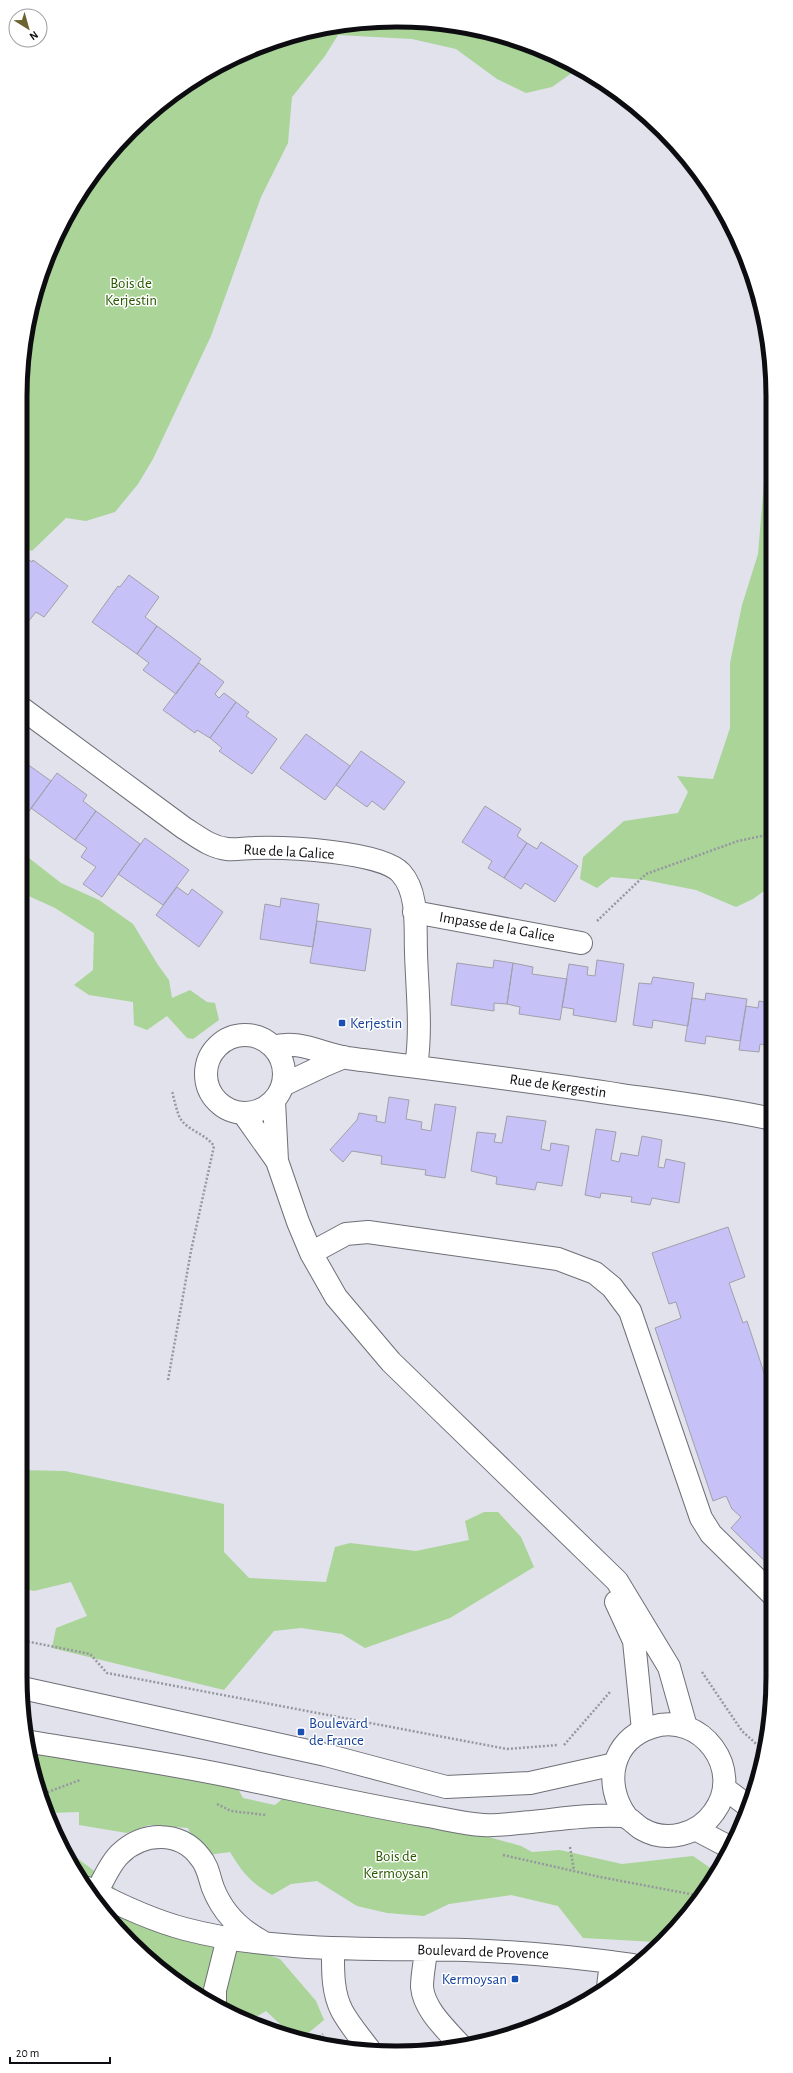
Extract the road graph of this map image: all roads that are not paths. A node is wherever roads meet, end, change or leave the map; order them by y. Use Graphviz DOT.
graph roads {
  1 [pos="27,712"];
  2 [pos="414,912"];
  3 [pos="581,943"];
  4 [pos="273,1047"];
  5 [pos="344,1057"];
  6 [pos="416,1067"];
  7 [pos="279,1093"];
  8 [pos="243,1113"];
  9 [pos="766,1118"];
  10 [pos="277,1161"];
  11 [pos="311,1253"];
  12 [pos="591,1555"];
  13 [pos="766,1589"];
  14 [pos="28,1689"];
  15 [pos="686,1727"];
  16 [pos="642,1730"];
  17 [pos="33,1742"];
  18 [pos="615,1764"];
  19 [pos="724,1788"];
  20 [pos="743,1803"];
  21 [pos="626,1816"];
  22 [pos="695,1829"];
  23 [pos="725,1845"];
  24 [pos="212,1887"];
  25 [pos="94,1889"];
  26 [pos="97,1893"];
  27 [pos="199,1932"];
  28 [pos="228,1938"];
  29 [pos="267,1944"];
  30 [pos="333,1949"];
  31 [pos="426,1950"];
  32 [pos="621,1964"];
  33 [pos="615,1974"];
  34 [pos="215,1998"];
  35 [pos="457,2041"];
  36 [pos="366,2044"];
  1 -- 2 [label="street, Rue de la Galice"];
  2 -- 3 [label="street, Impasse de la Galice"];
  2 -- 6 [label="street, Rue de la Galice"];
  4 -- 5 [label="street, Rue de Kergestin"];
  4 -- 7 [label="street"];
  4 -- 8 [label="street"];
  5 -- 6 [label="street, Rue de Kergestin"];
  5 -- 7 [label="street"];
  6 -- 9 [label="street, Rue de Kergestin"];
  7 -- 8 [label="street"];
  7 -- 10 [label="street"];
  8 -- 10 [label="street"];
  10 -- 11 [label="street"];
  11 -- 12 [label="street"];
  11 -- 13 [label="street"];
  12 -- 15 [label="street"];
  12 -- 16 [label="street"];
  14 -- 18 [label="street"];
  15 -- 16 [label="street"];
  15 -- 19 [label="street"];
  16 -- 18 [label="street"];
  17 -- 21 [label="street"];
  18 -- 21 [label="street"];
  19 -- 20 [label="street"];
  19 -- 22 [label="street"];
  21 -- 22 [label="street"];
  22 -- 23 [label="street"];
  24 -- 25 [label="street"];
  24 -- 27 [label="street"];
  24 -- 29 [label="street"];
  26 -- 27 [label="street, Boulevard de Provence"];
  27 -- 28 [label="street, Boulevard de Provence"];
  28 -- 29 [label="street, Boulevard de Provence"];
  28 -- 34 [label="street"];
  29 -- 30 [label="street, Boulevard de Provence"];
  30 -- 31 [label="street, Boulevard de Provence"];
  30 -- 36 [label="street"];
  31 -- 32 [label="street, Boulevard de Provence"];
  31 -- 35 [label="street"];
  32 -- 33 [label="street"];
}
